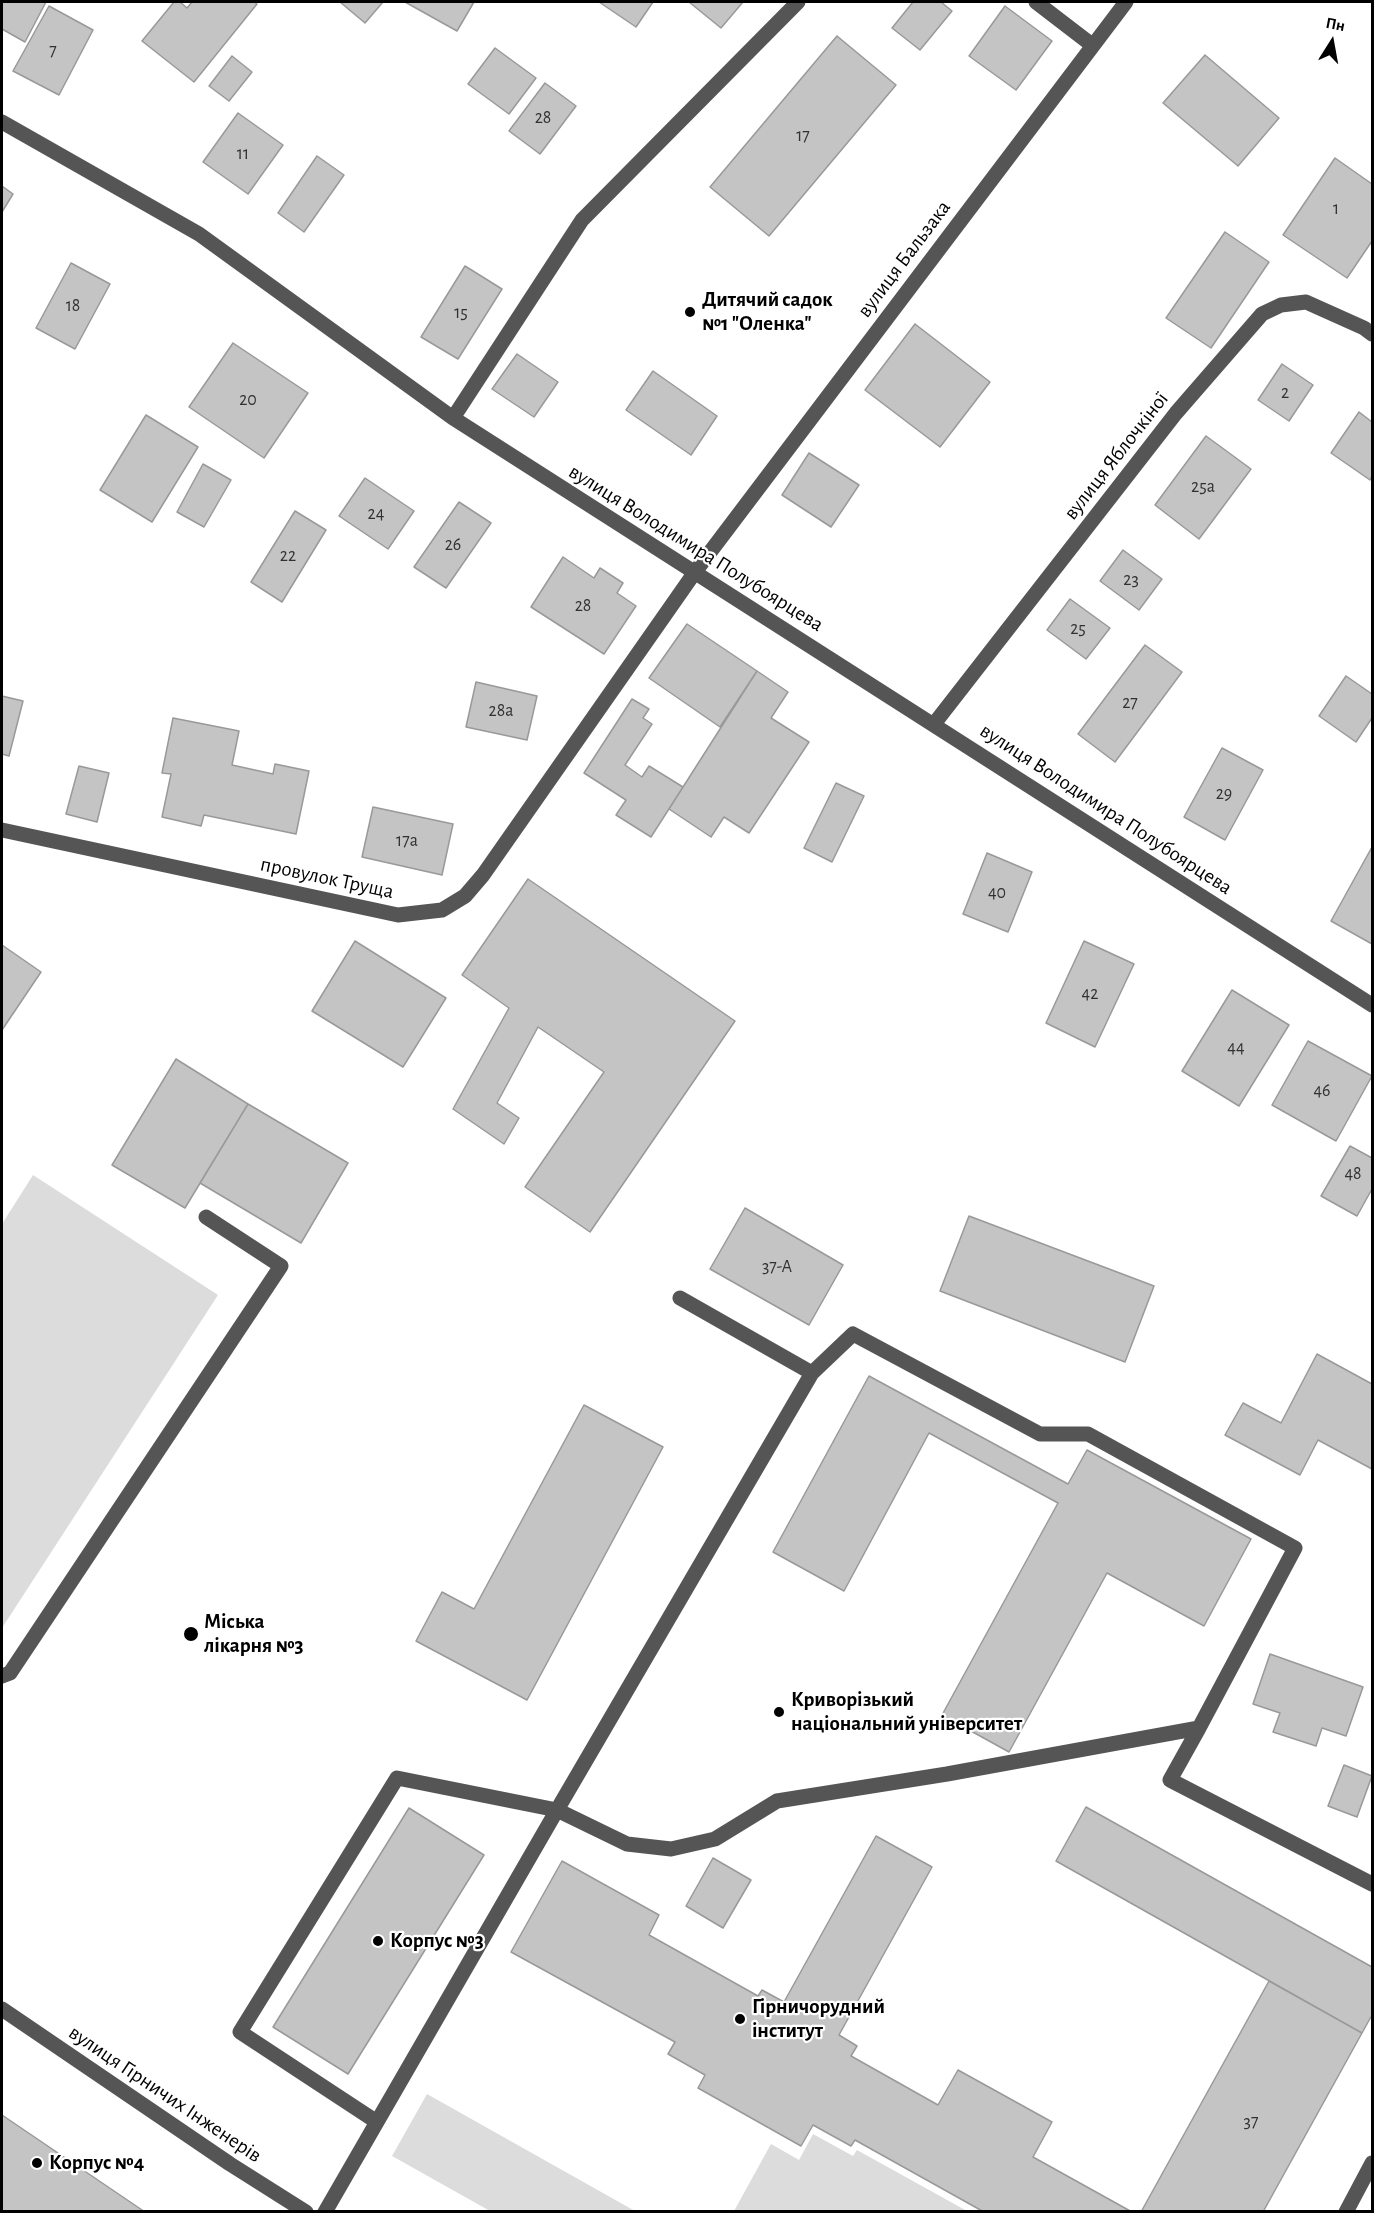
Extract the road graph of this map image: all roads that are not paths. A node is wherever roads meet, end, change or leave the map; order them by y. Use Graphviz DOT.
graph roads {
  1 [pos="798,2"];
  2 [pos="1036,2"];
  3 [pos="1126,2"];
  4 [pos="1092,45"];
  5 [pos="2,122"];
  6 [pos="1372,334"];
  7 [pos="453,418"];
  8 [pos="695,572"];
  9 [pos="934,724"];
  10 [pos="2,830"];
  11 [pos="1372,1005"];
  12 [pos="206,1217"];
  13 [pos="680,1298"];
  14 [pos="812,1373"];
  15 [pos="2,1676"];
  16 [pos="1199,1728"];
  17 [pos="557,1810"];
  18 [pos="1372,1884"];
  19 [pos="2,2009"];
  20 [pos="377,2122"];
  21 [pos="1372,2163"];
  22 [pos="306,2211"];
  23 [pos="325,2211"];
  24 [pos="1346,2211"];
  1 -- 7 [label="street"];
  2 -- 4 [label="street"];
  3 -- 4 [label="street, вулиця Бальзака"];
  4 -- 8 [label="street, вулиця Бальзака"];
  5 -- 7 [label="street, вулиця Володимира Полубоярцева"];
  6 -- 9 [label="street, вулиця Яблочкіної"];
  7 -- 8 [label="street, вулиця Володимира Полубоярцева"];
  8 -- 9 [label="street, вулиця Володимира Полубоярцева"];
  8 -- 10 [label="street, провулок Труща"];
  9 -- 11 [label="street, вулиця Володимира Полубоярцева"];
  12 -- 15 [label="street"];
  13 -- 14 [label="street"];
  14 -- 16 [label="street"];
  14 -- 17 [label="street"];
  16 -- 17 [label="street"];
  16 -- 18 [label="street"];
  17 -- 20 [label="street"];
  17 -- 20 [label="street"];
  19 -- 22 [label="street, вулиця Гірничих Інженерів"];
  20 -- 23 [label="street"];
  21 -- 24 [label="street"];
}
